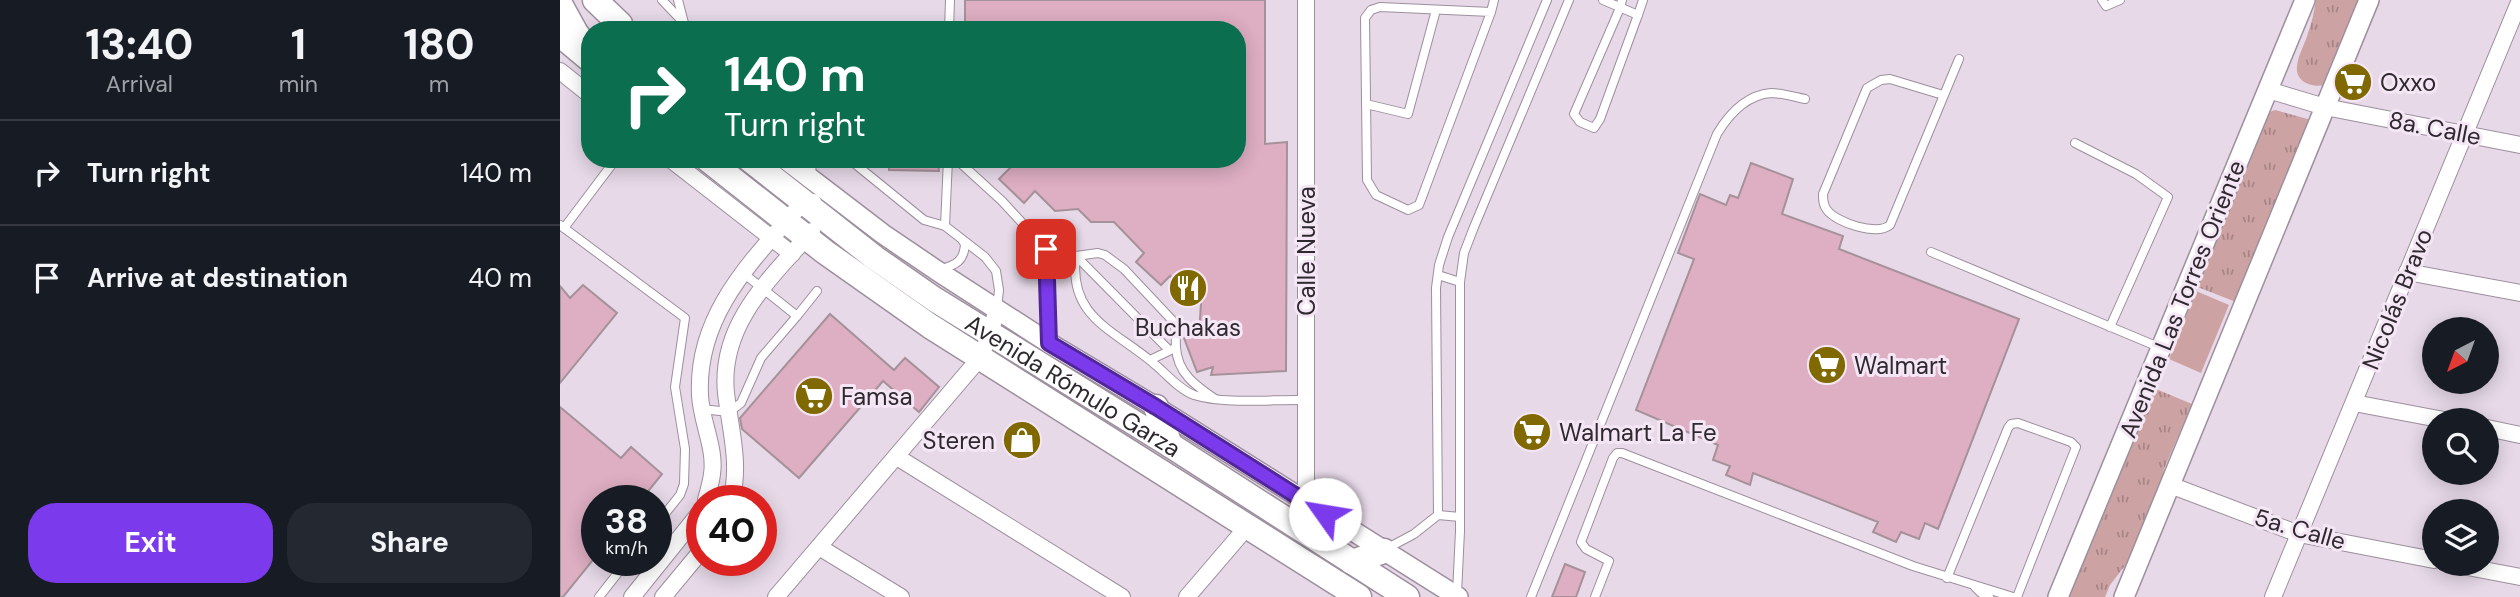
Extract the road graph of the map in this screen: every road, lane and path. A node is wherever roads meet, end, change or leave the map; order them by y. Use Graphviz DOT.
graph roads {
  1 [pos="584,0"];
  2 [pos="595,0"];
  3 [pos="605,0"];
  4 [pos="662,0"];
  5 [pos="678,0"];
  6 [pos="950,0"];
  7 [pos="1306,0"];
  8 [pos="1494,0"];
  9 [pos="1547,0"];
  10 [pos="1569,0"];
  11 [pos="1603,0"];
  12 [pos="1643,0"];
  13 [pos="2102,0"];
  14 [pos="2120,0"];
  15 [pos="2305,0"];
  16 [pos="2370,0"];
  17 [pos="2520,0"];
  18 [pos="560,4"];
  19 [pos="1621,4"];
  20 [pos="1436,10"];
  21 [pos="1491,12"];
  22 [pos="1638,15"];
  23 [pos="609,21"];
  24 [pos="612,21"];
  25 [pos="614,21"];
  26 [pos="682,21"];
  27 [pos="683,21"];
  28 [pos="949,21"];
  29 [pos="560,38"];
  30 [pos="581,39"];
  31 [pos="581,56"];
  32 [pos="1959,59"];
  33 [pos="560,71"];
  34 [pos="581,88"];
  35 [pos="2268,90"];
  36 [pos="1943,95"];
  37 [pos="1805,99"];
  38 [pos="1366,104"];
  39 [pos="2325,107"];
  40 [pos="2464,134"];
  41 [pos="2075,143"];
  42 [pos="2520,145"];
  43 [pos="609,168"];
  44 [pos="685,168"];
  45 [pos="697,168"];
  46 [pos="715,168"];
  47 [pos="761,168"];
  48 [pos="860,168"];
  49 [pos="948,168"];
  50 [pos="966,168"];
  51 [pos="792,192"];
  52 [pos="744,202"];
  53 [pos="832,210"];
  54 [pos="945,226"];
  55 [pos="562,227"];
  56 [pos="961,238"];
  57 [pos="799,246"];
  58 [pos="1046,249"];
  59 [pos="1931,252"];
  60 [pos="1076,256"];
  61 [pos="936,270"];
  62 [pos="2407,272"];
  63 [pos="743,273"];
  64 [pos="1438,275"];
  65 [pos="1460,282"];
  66 [pos="762,288"];
  67 [pos="817,291"];
  68 [pos="2520,293"];
  69 [pos="997,308"];
  70 [pos="797,316"];
  71 [pos="2110,327"];
  72 [pos="990,335"];
  73 [pos="1049,343"];
  74 [pos="2161,348"];
  75 [pos="1172,349"];
  76 [pos="979,359"];
  77 [pos="1150,360"];
  78 [pos="1215,399"];
  79 [pos="1307,400"];
  80 [pos="2354,403"];
  81 [pos="1156,407"];
  82 [pos="702,409"];
  83 [pos="729,412"];
  84 [pos="2422,416"];
  85 [pos="2499,431"];
  86 [pos="2520,435"];
  87 [pos="1170,445"];
  88 [pos="897,457"];
  89 [pos="709,485"];
  90 [pos="732,485"];
  91 [pos="2170,485"];
  92 [pos="1306,502"];
  93 [pos="672,505"];
  94 [pos="1438,515"];
  95 [pos="1460,517"];
  96 [pos="1247,527"];
  97 [pos="686,530"];
  98 [pos="2299,534"];
  99 [pos="819,547"];
  100 [pos="1384,551"];
  101 [pos="2422,558"];
  102 [pos="1352,562"];
  103 [pos="686,569"];
  104 [pos="2499,573"];
  105 [pos="615,576"];
  106 [pos="2520,577"];
  107 [pos="1947,578"];
  108 [pos="1975,587"];
  109 [pos="1116,596"];
  110 [pos="599,597"];
  111 [pos="632,597"];
  112 [pos="663,597"];
  113 [pos="776,597"];
  114 [pos="901,597"];
  115 [pos="1187,597"];
  116 [pos="1359,597"];
  117 [pos="1407,597"];
  118 [pos="1457,597"];
  119 [pos="1531,597"];
  120 [pos="1595,597"];
  121 [pos="1989,597"];
  122 [pos="2015,597"];
  123 [pos="2058,597"];
  124 [pos="2124,597"];
  125 [pos="2273,597"];
  1 -- 23 [label="main road"];
  2 -- 24 [label="main road"];
  3 -- 25 [label="street"];
  4 -- 26 [label="lane"];
  5 -- 27 [label="lane"];
  6 -- 28 [label="lane"];
  7 -- 79 [label="street, Calle Nueva"];
  8 -- 21 [label="lane"];
  9 -- 64 [label="lane"];
  10 -- 65 [label="lane"];
  11 -- 19 [label="lane"];
  12 -- 22 [label="lane"];
  13 -- 14 [label="lane"];
  15 -- 35 [label="street, Avenida Las Torres Oriente"];
  16 -- 39 [label="street"];
  17 -- 40 [label="street, Nicolás Bravo"];
  18 -- 30 [label="main road"];
  19 -- 22 [label="lane"];
  19 -- 22 [label="lane"];
  20 -- 21 [label="lane"];
  20 -- 38 [label="lane"];
  20 -- 38 [label="lane"];
  21 -- 38 [label="lane"];
  29 -- 31 [label="street"];
  32 -- 36 [label="lane"];
  33 -- 34 [label="street"];
  35 -- 39 [label="street, 8a. Calle"];
  35 -- 74 [label="street, Avenida Las Torres Oriente"];
  36 -- 36 [label="lane"];
  37 -- 119 [label="lane"];
  39 -- 40 [label="street, 8a. Calle"];
  39 -- 91 [label="street"];
  40 -- 42 [label="street, 8a. Calle"];
  40 -- 62 [label="street, Nicolás Bravo"];
  41 -- 71 [label="lane"];
  43 -- 55 [label="lane"];
  44 -- 52 [label="street"];
  45 -- 52 [label="main road"];
  46 -- 52 [label="main road, Avenida Rómulo Garza"];
  47 -- 51 [label="main road, Avenida Rómulo Garza"];
  48 -- 54 [label="lane"];
  49 -- 54 [label="lane"];
  50 -- 58 [label="lane"];
  51 -- 52 [label="main road, Avenida Rómulo Garza"];
  51 -- 53 [label="main road, Avenida Rómulo Garza"];
  51 -- 57 [label="main road, Avenida Rómulo Garza"];
  51 -- 63 [label="street"];
  53 -- 57 [label="street"];
  53 -- 61 [label="street"];
  53 -- 72 [label="main road, Avenida Rómulo Garza"];
  54 -- 56 [label="lane"];
  55 -- 93 [label="lane"];
  56 -- 61 [label="lane"];
  56 -- 69 [label="lane"];
  57 -- 66 [label="street"];
  57 -- 76 [label="main road, Avenida Rómulo Garza"];
  58 -- 60 [label="lane"];
  58 -- 73 [label="lane"];
  59 -- 71 [label="lane"];
  60 -- 75 [label="lane"];
  60 -- 75 [label="lane"];
  60 -- 77 [label="lane"];
  61 -- 69 [label="street"];
  62 -- 68 [label="street"];
  62 -- 80 [label="street, Nicolás Bravo"];
  63 -- 66 [label="lane"];
  63 -- 82 [label="street"];
  64 -- 65 [label="lane"];
  64 -- 94 [label="lane"];
  65 -- 95 [label="lane"];
  66 -- 70 [label="lane"];
  66 -- 83 [label="street"];
  67 -- 70 [label="lane"];
  69 -- 72 [label="street"];
  69 -- 73 [label="street"];
  70 -- 83 [label="lane"];
  71 -- 74 [label="lane"];
  72 -- 76 [label="street"];
  72 -- 87 [label="main road, Avenida Rómulo Garza"];
  73 -- 81 [label="street"];
  74 -- 123 [label="street, Avenida Las Torres Oriente"];
  75 -- 77 [label="lane"];
  75 -- 78 [label="lane"];
  76 -- 88 [label="street"];
  76 -- 96 [label="main road, Avenida Rómulo Garza"];
  77 -- 78 [label="lane"];
  78 -- 79 [label="lane"];
  79 -- 92 [label="street, Calle Nueva"];
  80 -- 84 [label="street"];
  80 -- 98 [label="street, Nicolás Bravo"];
  81 -- 87 [label="main road"];
  81 -- 92 [label="street"];
  82 -- 83 [label="lane"];
  82 -- 89 [label="street"];
  83 -- 90 [label="street"];
  85 -- 86 [label="street"];
  87 -- 102 [label="main road, Avenida Rómulo Garza"];
  88 -- 99 [label="street"];
  88 -- 109 [label="street"];
  91 -- 98 [label="street, 5a. Calle"];
  91 -- 124 [label="street"];
  92 -- 100 [label="street"];
  94 -- 95 [label="lane"];
  94 -- 100 [label="lane"];
  95 -- 118 [label="lane"];
  96 -- 115 [label="street"];
  96 -- 116 [label="main road, Avenida Rómulo Garza"];
  97 -- 111 [label="street"];
  98 -- 101 [label="street, 5a. Calle"];
  98 -- 125 [label="street, Nicolás Bravo"];
  99 -- 113 [label="street"];
  99 -- 114 [label="street"];
  100 -- 102 [label="main road"];
  100 -- 118 [label="street"];
  102 -- 117 [label="main road, Avenida Rómulo Garza"];
  103 -- 112 [label="street"];
  104 -- 106 [label="street"];
  105 -- 110 [label="lane"];
  107 -- 108 [label="lane"];
  107 -- 120 [label="lane"];
  107 -- 122 [label="lane"];
  108 -- 121 [label="lane"];
  108 -- 122 [label="lane"];
}
